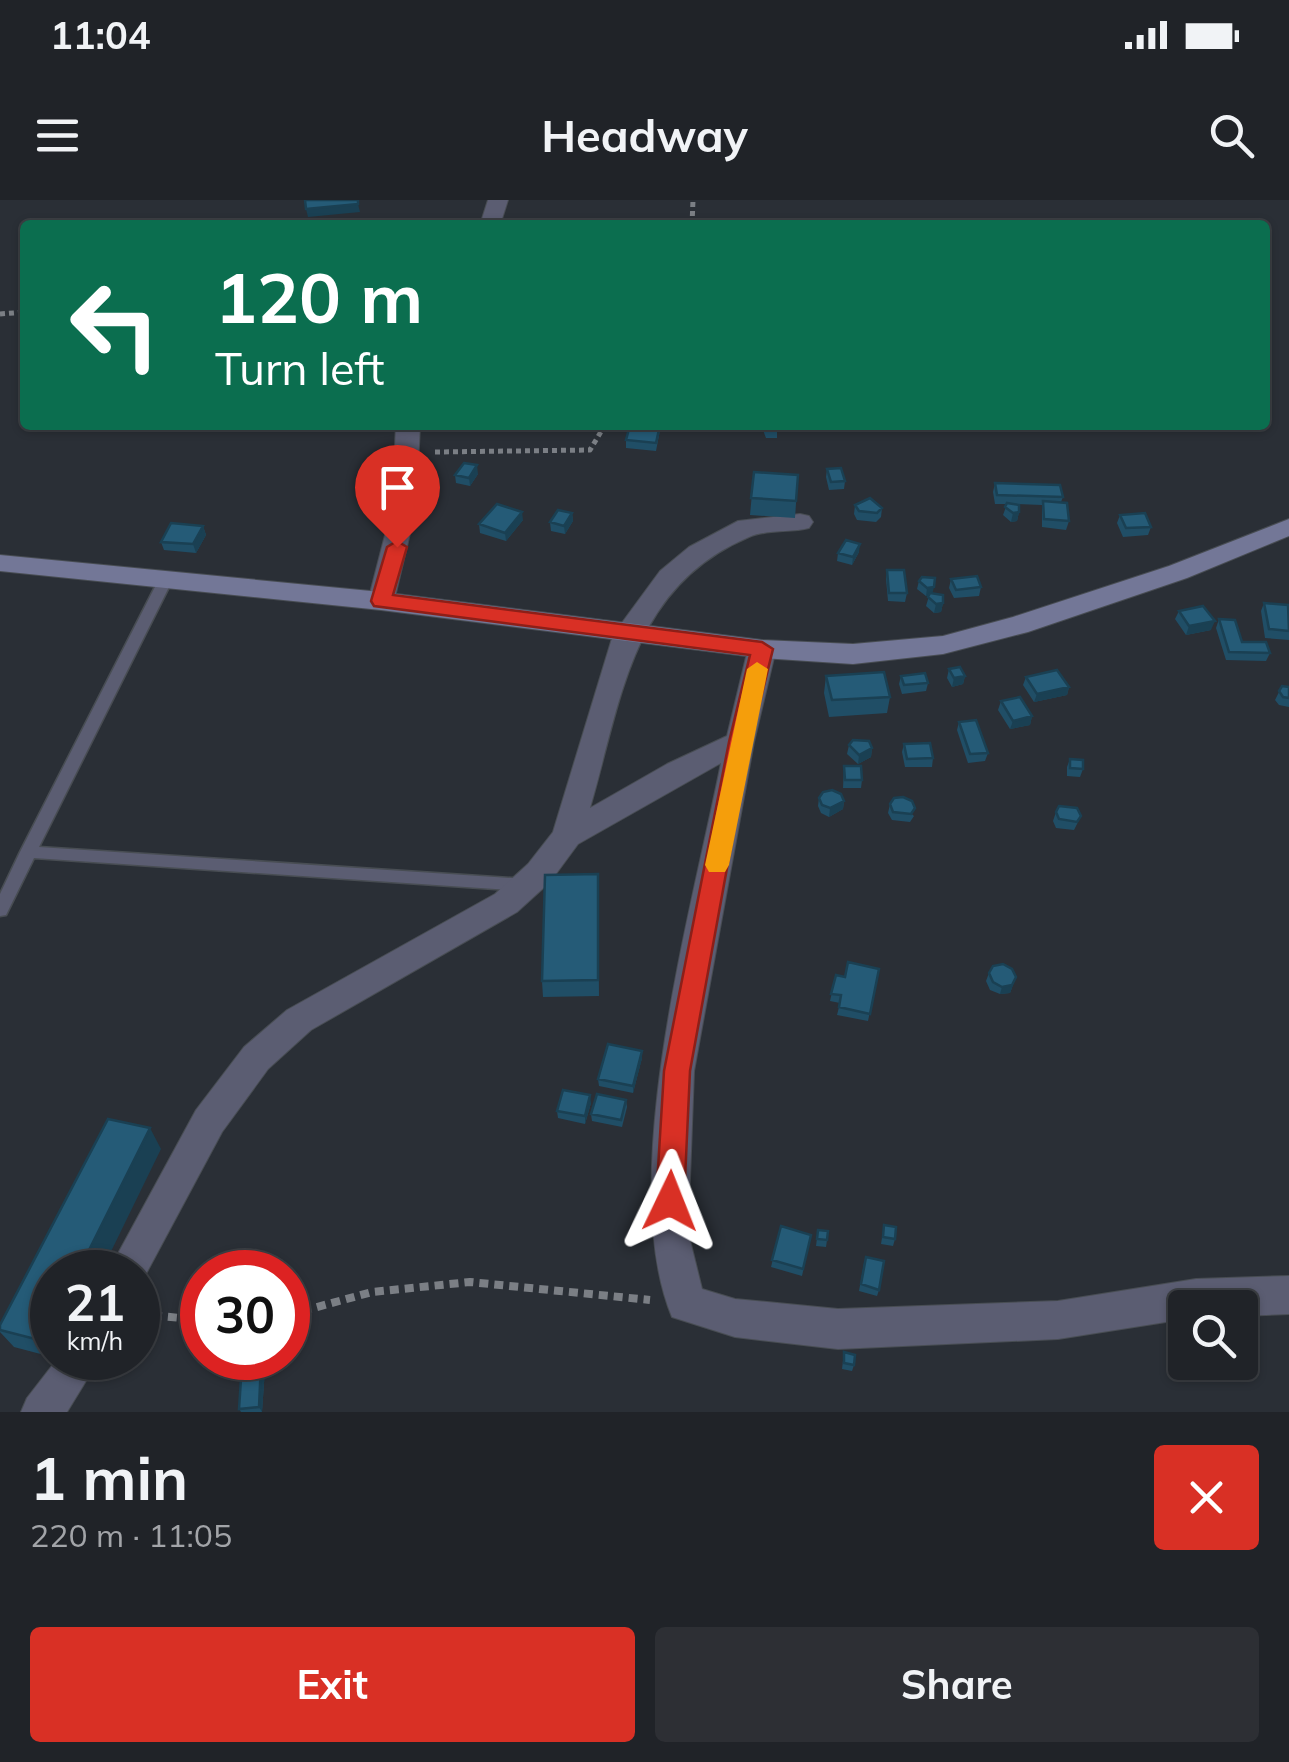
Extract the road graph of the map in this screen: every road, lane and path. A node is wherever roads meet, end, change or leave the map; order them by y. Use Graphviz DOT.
graph roads {
  1 [pos="408,430"];
  2 [pos="602,430"];
  3 [pos="409,453"];
  4 [pos="800,522"];
  5 [pos="1289,527"];
  6 [pos="0,562"];
  7 [pos="166,579"];
  8 [pos="381,601"];
  9 [pos="627,635"];
  10 [pos="762,649"];
  11 [pos="740,742"];
  12 [pos="567,836"];
  13 [pos="28,852"];
  14 [pos="526,885"];
  15 [pos="0,910"];
  16 [pos="139,1250"];
  17 [pos="1289,1295"];
  18 [pos="686,1304"];
  19 [pos="310,1310"];
  20 [pos="67,1380"];
  21 [pos="41,1412"];
  1 -- 3 [label="street"];
  2 -- 3 [label="path"];
  3 -- 8 [label="street"];
  4 -- 9 [label="street"];
  5 -- 10 [label="street"];
  6 -- 7 [label="street"];
  7 -- 8 [label="street"];
  7 -- 13 [label="lane"];
  8 -- 9 [label="street"];
  9 -- 10 [label="street"];
  9 -- 12 [label="street"];
  10 -- 11 [label="street"];
  11 -- 12 [label="street"];
  11 -- 18 [label="street"];
  12 -- 14 [label="street"];
  13 -- 14 [label="lane"];
  13 -- 15 [label="lane"];
  14 -- 16 [label="street"];
  17 -- 18 [label="street"];
  18 -- 19 [label="path"];
  20 -- 21 [label="street"];
}
